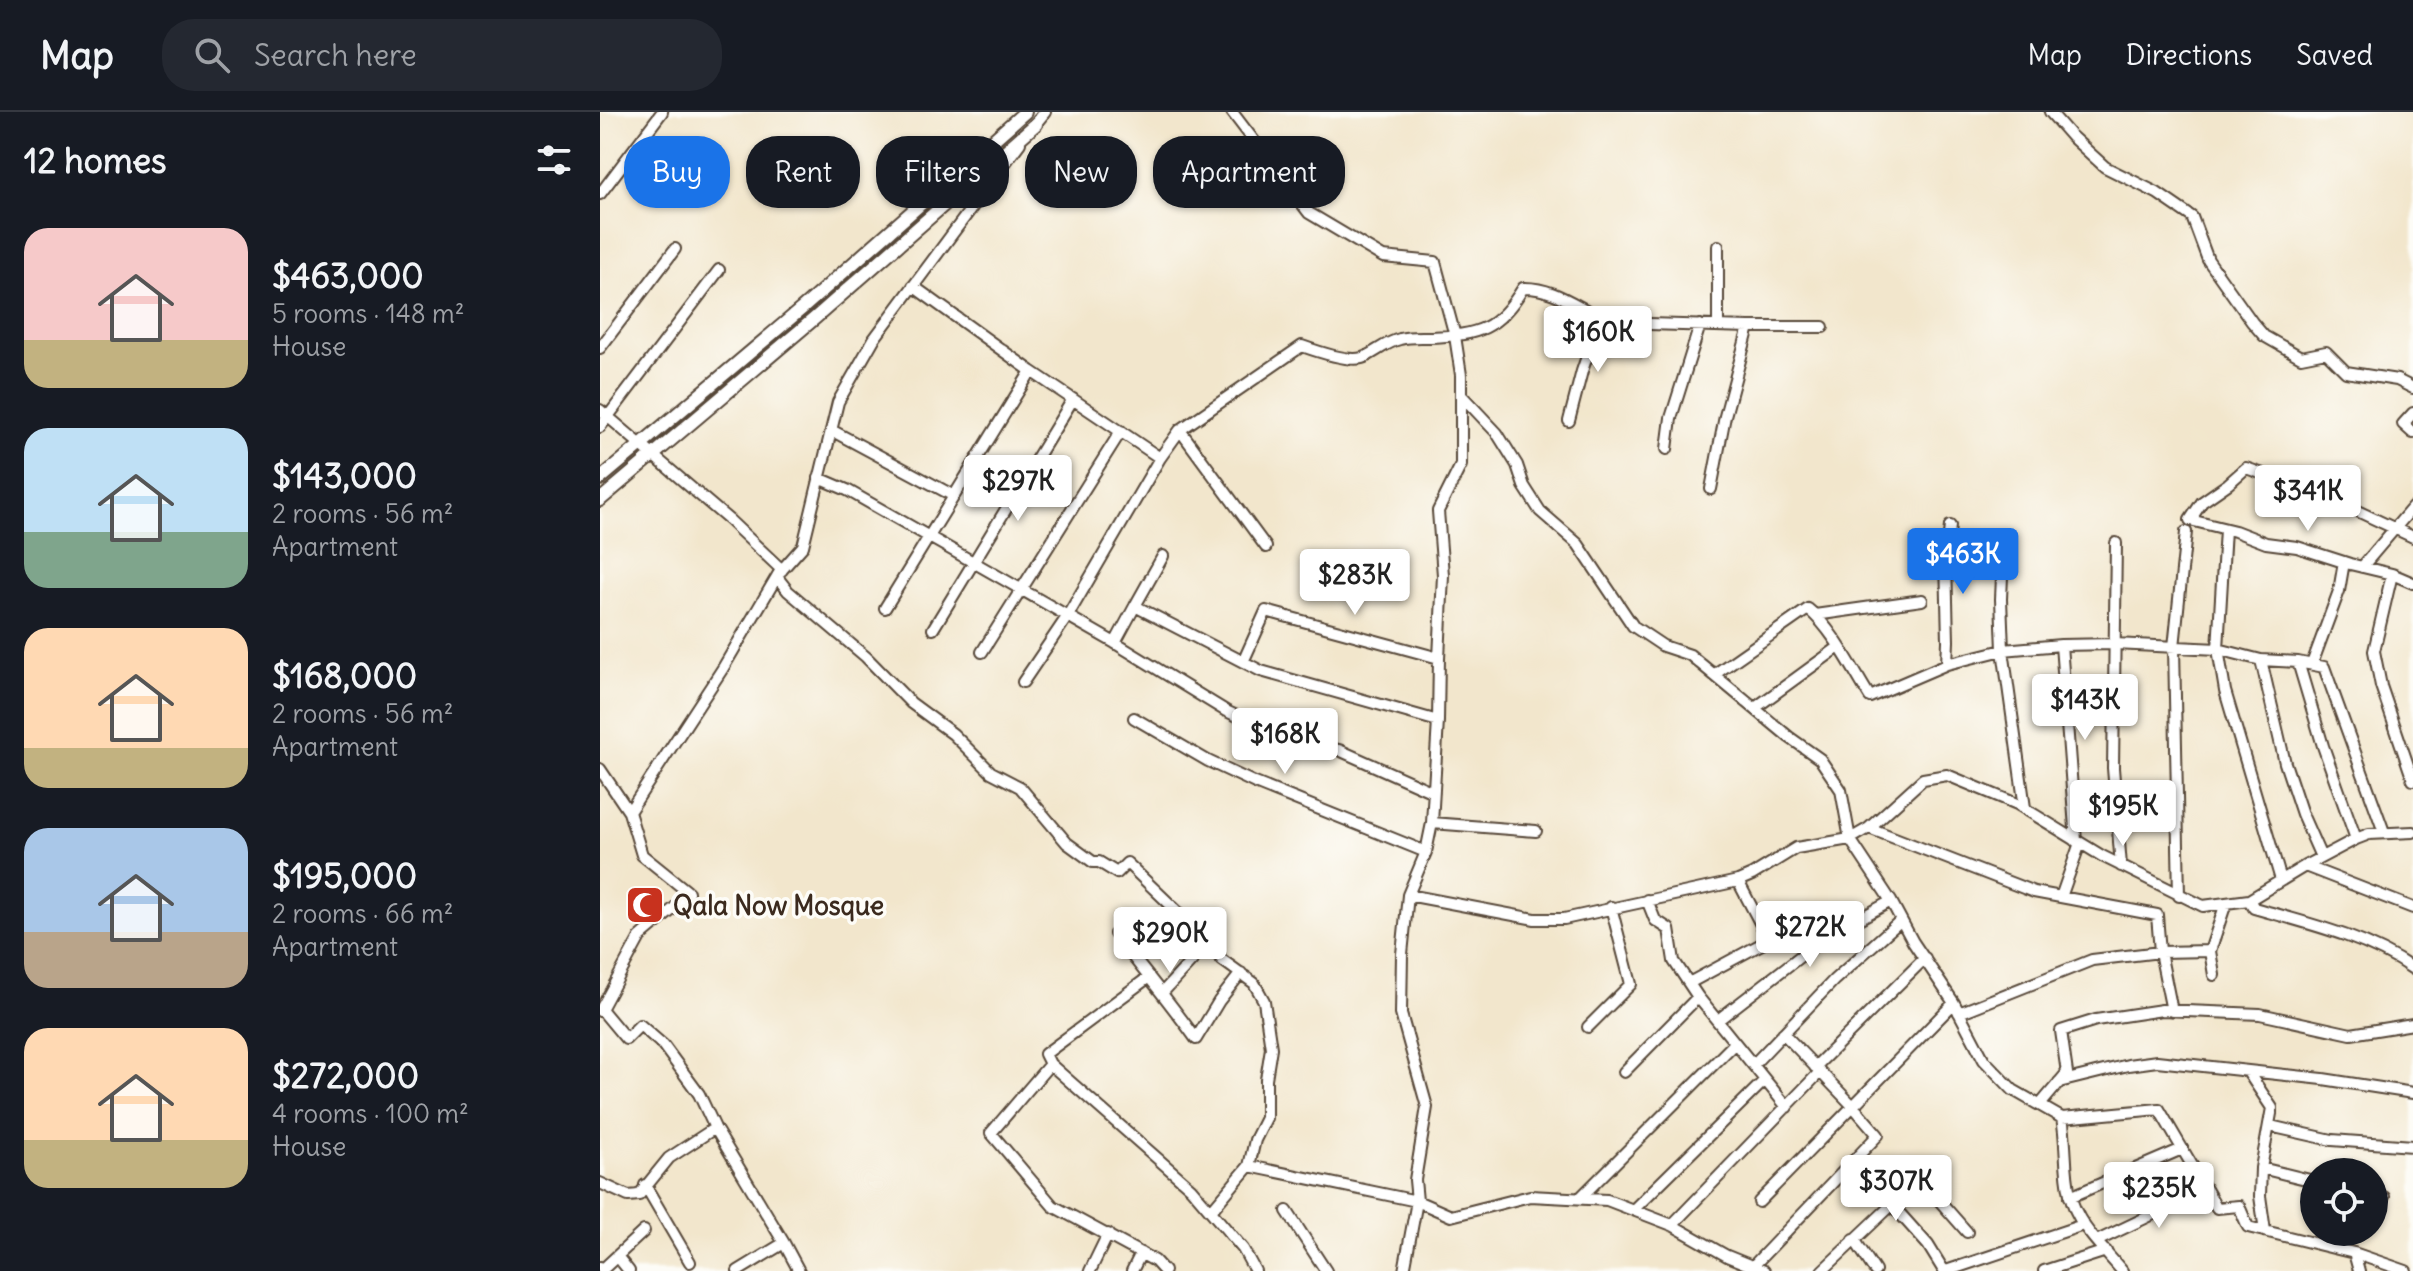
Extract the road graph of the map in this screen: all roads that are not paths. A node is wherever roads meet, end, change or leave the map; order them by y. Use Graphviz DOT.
graph roads {
  1 [pos="662,112"];
  2 [pos="1025,112"];
  3 [pos="1045,112"];
  4 [pos="1232,112"];
  5 [pos="2050,112"];
  6 [pos="1036,124"];
  7 [pos="600,194"];
  8 [pos="1718,246"];
  9 [pos="675,249"];
  10 [pos="719,270"];
  11 [pos="913,286"];
  12 [pos="1600,318"];
  13 [pos="1700,325"];
  14 [pos="1718,325"];
  15 [pos="1749,327"];
  16 [pos="1823,327"];
  17 [pos="1455,336"];
  18 [pos="600,348"];
  19 [pos="1031,371"];
  20 [pos="2413,388"];
  21 [pos="1463,397"];
  22 [pos="1073,399"];
  23 [pos="604,413"];
  24 [pos="2413,413"];
  25 [pos="1569,421"];
  26 [pos="600,427"];
  27 [pos="831,430"];
  28 [pos="1180,430"];
  29 [pos="1121,431"];
  30 [pos="2413,433"];
  31 [pos="641,445"];
  32 [pos="1667,449"];
  33 [pos="654,455"];
  34 [pos="1160,458"];
  35 [pos="819,478"];
  36 [pos="600,479"];
  37 [pos="1711,489"];
  38 [pos="954,496"];
  39 [pos="600,500"];
  40 [pos="2413,507"];
  41 [pos="1950,526"];
  42 [pos="2394,528"];
  43 [pos="2225,529"];
  44 [pos="2186,532"];
  45 [pos="2413,537"];
  46 [pos="928,538"];
  47 [pos="2116,543"];
  48 [pos="1266,547"];
  49 [pos="2003,553"];
  50 [pos="1163,556"];
  51 [pos="2344,562"];
  52 [pos="974,564"];
  53 [pos="2362,567"];
  54 [pos="780,573"];
  55 [pos="2392,574"];
  56 [pos="2413,583"];
  57 [pos="1021,591"];
  58 [pos="1922,600"];
  59 [pos="1135,606"];
  60 [pos="885,608"];
  61 [pos="1815,615"];
  62 [pos="1067,617"];
  63 [pos="933,629"];
  64 [pos="1115,643"];
  65 [pos="2115,644"];
  66 [pos="2061,645"];
  67 [pos="1839,647"];
  68 [pos="2174,647"];
  69 [pos="2218,649"];
  70 [pos="2003,650"];
  71 [pos="982,652"];
  72 [pos="1439,658"];
  73 [pos="2261,660"];
  74 [pos="1243,662"];
  75 [pos="2298,662"];
  76 [pos="1947,664"];
  77 [pos="2312,664"];
  78 [pos="1715,674"];
  79 [pos="1023,682"];
  80 [pos="1755,708"];
  81 [pos="1134,718"];
  82 [pos="1438,721"];
  83 [pos="600,769"];
  84 [pos="2413,780"];
  85 [pos="1433,792"];
  86 [pos="2025,808"];
  87 [pos="629,812"];
  88 [pos="1432,823"];
  89 [pos="1869,828"];
  90 [pos="1536,831"];
  91 [pos="2384,832"];
  92 [pos="2413,832"];
  93 [pos="1850,839"];
  94 [pos="2356,839"];
  95 [pos="2078,842"];
  96 [pos="1426,852"];
  97 [pos="2321,857"];
  98 [pos="2121,866"];
  99 [pos="2305,866"];
  100 [pos="2281,880"];
  101 [pos="1738,881"];
  102 [pos="1408,895"];
  103 [pos="2179,896"];
  104 [pos="2061,897"];
  105 [pos="1647,900"];
  106 [pos="2249,900"];
  107 [pos="1891,901"];
  108 [pos="2226,903"];
  109 [pos="1611,907"];
  110 [pos="2413,908"];
  111 [pos="1900,921"];
  112 [pos="1115,934"];
  113 [pos="1207,944"];
  114 [pos="2210,951"];
  115 [pos="2160,952"];
  116 [pos="1925,958"];
  117 [pos="2413,969"];
  118 [pos="1241,973"];
  119 [pos="2214,975"];
  120 [pos="1149,977"];
  121 [pos="1689,983"];
  122 [pos="1163,992"];
  123 [pos="1698,997"];
  124 [pos="1957,1008"];
  125 [pos="601,1010"];
  126 [pos="2172,1011"];
  127 [pos="1718,1020"];
  128 [pos="2413,1024"];
  129 [pos="1588,1027"];
  130 [pos="1783,1033"];
  131 [pos="1734,1044"];
  132 [pos="1050,1064"];
  133 [pos="1753,1065"];
  134 [pos="1817,1070"];
  135 [pos="1624,1072"];
  136 [pos="2248,1072"];
  137 [pos="1765,1080"];
  138 [pos="2059,1082"];
  139 [pos="2413,1093"];
  140 [pos="1852,1105"];
  141 [pos="2040,1105"];
  142 [pos="1787,1107"];
  143 [pos="2062,1118"];
  144 [pos="2270,1126"];
  145 [pos="715,1128"];
  146 [pos="2413,1146"];
  147 [pos="2182,1149"];
  148 [pos="1249,1166"];
  149 [pos="2261,1168"];
  150 [pos="2300,1178"];
  151 [pos="600,1183"];
  152 [pos="645,1185"];
  153 [pos="2206,1189"];
  154 [pos="2070,1197"];
  155 [pos="1580,1198"];
  156 [pos="1417,1201"];
  157 [pos="1759,1202"];
  158 [pos="1894,1207"];
  159 [pos="1634,1209"];
  160 [pos="1211,1211"];
  161 [pos="1287,1211"];
  162 [pos="1672,1225"];
  163 [pos="2083,1225"];
  164 [pos="644,1231"];
  165 [pos="2265,1231"];
  166 [pos="1967,1232"];
  167 [pos="1108,1234"];
  168 [pos="1854,1239"];
  169 [pos="2097,1241"];
  170 [pos="784,1243"];
  171 [pos="2106,1251"];
  172 [pos="1141,1253"];
  173 [pos="2354,1253"];
  174 [pos="617,1256"];
  175 [pos="690,1262"];
  176 [pos="600,1267"];
  177 [pos="1759,1268"];
  178 [pos="629,1271"];
  179 [pos="738,1271"];
  180 [pos="799,1271"];
  181 [pos="1090,1271"];
  182 [pos="1132,1271"];
  183 [pos="1164,1271"];
  184 [pos="1255,1271"];
  185 [pos="1326,1271"];
  186 [pos="1404,1271"];
  187 [pos="1822,1271"];
  188 [pos="1875,1271"];
  189 [pos="1945,1271"];
  190 [pos="2044,1271"];
  191 [pos="2122,1271"];
  192 [pos="2359,1271"];
  193 [pos="2406,1271"];
  1 -- 7 [label="street"];
  2 -- 31 [label="main road"];
  3 -- 6 [label="street"];
  4 -- 17 [label="street"];
  5 -- 20 [label="street"];
  6 -- 11 [label="street"];
  6 -- 33 [label="main road"];
  8 -- 14 [label="street"];
  9 -- 18 [label="street"];
  10 -- 23 [label="street"];
  11 -- 19 [label="street"];
  11 -- 27 [label="street"];
  12 -- 13 [label="street"];
  12 -- 17 [label="street"];
  12 -- 25 [label="street"];
  13 -- 14 [label="street"];
  13 -- 32 [label="street"];
  14 -- 15 [label="street"];
  15 -- 16 [label="street"];
  15 -- 37 [label="street"];
  17 -- 21 [label="street"];
  17 -- 28 [label="street"];
  19 -- 22 [label="street"];
  19 -- 38 [label="street"];
  21 -- 72 [label="street"];
  21 -- 78 [label="street"];
  22 -- 29 [label="street"];
  22 -- 52 [label="street"];
  23 -- 26 [label="street"];
  23 -- 31 [label="street"];
  24 -- 30 [label="street"];
  27 -- 35 [label="street"];
  27 -- 38 [label="street"];
  28 -- 34 [label="street"];
  28 -- 48 [label="street"];
  29 -- 34 [label="street"];
  29 -- 57 [label="street"];
  31 -- 33 [label="street"];
  31 -- 36 [label="main road"];
  33 -- 39 [label="main road"];
  33 -- 54 [label="street"];
  34 -- 62 [label="street"];
  35 -- 46 [label="street"];
  35 -- 54 [label="street"];
  38 -- 46 [label="street"];
  40 -- 42 [label="street"];
  41 -- 76 [label="street"];
  42 -- 43 [label="street"];
  42 -- 45 [label="street"];
  42 -- 53 [label="street"];
  43 -- 51 [label="street"];
  43 -- 69 [label="street"];
  44 -- 68 [label="street"];
  46 -- 52 [label="street"];
  46 -- 60 [label="street"];
  47 -- 65 [label="street"];
  49 -- 70 [label="street"];
  50 -- 59 [label="street"];
  51 -- 53 [label="street"];
  51 -- 77 [label="street"];
  52 -- 57 [label="street"];
  52 -- 63 [label="street"];
  53 -- 55 [label="street"];
  54 -- 87 [label="street"];
  54 -- 113 [label="street"];
  55 -- 56 [label="street"];
  55 -- 84 [label="street"];
  57 -- 62 [label="street"];
  57 -- 71 [label="street"];
  58 -- 61 [label="street"];
  59 -- 64 [label="street"];
  59 -- 74 [label="street"];
  61 -- 67 [label="street"];
  61 -- 78 [label="street"];
  62 -- 64 [label="street"];
  62 -- 79 [label="street"];
  64 -- 85 [label="street"];
  65 -- 66 [label="street"];
  65 -- 68 [label="street"];
  65 -- 98 [label="street"];
  66 -- 70 [label="street"];
  66 -- 95 [label="street"];
  67 -- 76 [label="street"];
  67 -- 80 [label="street"];
  68 -- 69 [label="street"];
  68 -- 103 [label="street"];
  69 -- 73 [label="street"];
  69 -- 100 [label="street"];
  70 -- 76 [label="street"];
  70 -- 86 [label="street"];
  72 -- 74 [label="street"];
  72 -- 82 [label="street"];
  73 -- 75 [label="street"];
  73 -- 97 [label="street"];
  74 -- 82 [label="street"];
  75 -- 77 [label="street"];
  75 -- 94 [label="street"];
  77 -- 91 [label="street"];
  78 -- 80 [label="street"];
  80 -- 93 [label="street"];
  81 -- 96 [label="street"];
  82 -- 85 [label="street"];
  83 -- 87 [label="street"];
  85 -- 88 [label="street"];
  86 -- 89 [label="street"];
  86 -- 95 [label="street"];
  87 -- 125 [label="street"];
  88 -- 90 [label="street"];
  88 -- 96 [label="street"];
  89 -- 93 [label="street"];
  89 -- 104 [label="street"];
  91 -- 92 [label="street"];
  91 -- 94 [label="street"];
  93 -- 101 [label="street"];
  93 -- 107 [label="street"];
  94 -- 97 [label="street"];
  95 -- 98 [label="street"];
  95 -- 104 [label="street"];
  96 -- 102 [label="street"];
  97 -- 99 [label="street"];
  98 -- 103 [label="street"];
  99 -- 100 [label="street"];
  99 -- 110 [label="street"];
  100 -- 106 [label="street"];
  101 -- 105 [label="street"];
  101 -- 121 [label="street"];
  102 -- 109 [label="street"];
  102 -- 156 [label="street"];
  103 -- 108 [label="street"];
  104 -- 115 [label="street"];
  105 -- 109 [label="street"];
  105 -- 121 [label="street"];
  106 -- 108 [label="street"];
  106 -- 117 [label="street"];
  107 -- 111 [label="street"];
  107 -- 127 [label="street"];
  108 -- 114 [label="street"];
  109 -- 129 [label="street"];
  111 -- 116 [label="street"];
  111 -- 130 [label="street"];
  112 -- 120 [label="street"];
  113 -- 118 [label="street"];
  113 -- 122 [label="street"];
  114 -- 115 [label="street"];
  114 -- 119 [label="street"];
  115 -- 124 [label="street"];
  115 -- 126 [label="street"];
  116 -- 124 [label="street"];
  116 -- 134 [label="street"];
  118 -- 122 [label="street"];
  118 -- 148 [label="street"];
  120 -- 122 [label="street"];
  120 -- 132 [label="street"];
  121 -- 123 [label="street"];
  123 -- 127 [label="street"];
  123 -- 135 [label="street"];
  124 -- 140 [label="street"];
  124 -- 141 [label="street"];
  125 -- 145 [label="street"];
  126 -- 128 [label="street"];
  126 -- 138 [label="street"];
  127 -- 131 [label="street"];
  130 -- 133 [label="street"];
  130 -- 134 [label="street"];
  131 -- 133 [label="street"];
  131 -- 155 [label="street"];
  132 -- 160 [label="street"];
  132 -- 167 [label="street"];
  133 -- 137 [label="street"];
  134 -- 140 [label="street"];
  134 -- 142 [label="street"];
  136 -- 138 [label="street"];
  136 -- 139 [label="street"];
  136 -- 144 [label="street"];
  137 -- 142 [label="street"];
  137 -- 159 [label="street"];
  138 -- 141 [label="street"];
  140 -- 157 [label="street"];
  140 -- 177 [label="street"];
  141 -- 143 [label="street"];
  142 -- 162 [label="street"];
  143 -- 147 [label="street"];
  143 -- 154 [label="street"];
  144 -- 146 [label="street"];
  144 -- 149 [label="street"];
  145 -- 152 [label="street"];
  145 -- 170 [label="street"];
  147 -- 153 [label="street"];
  147 -- 154 [label="street"];
  148 -- 156 [label="street"];
  148 -- 160 [label="street"];
  149 -- 150 [label="street"];
  149 -- 165 [label="street"];
  151 -- 152 [label="street"];
  152 -- 175 [label="street"];
  153 -- 165 [label="street"];
  153 -- 169 [label="street"];
  154 -- 163 [label="street"];
  155 -- 156 [label="street"];
  155 -- 159 [label="street"];
  156 -- 186 [label="street"];
  158 -- 189 [label="street"];
  159 -- 162 [label="street"];
  160 -- 184 [label="street"];
  161 -- 185 [label="street"];
  162 -- 177 [label="street"];
  163 -- 169 [label="street"];
  163 -- 189 [label="street"];
  164 -- 174 [label="street"];
  165 -- 173 [label="street"];
  166 -- 168 [label="street"];
  167 -- 172 [label="street"];
  167 -- 181 [label="street"];
  168 -- 187 [label="street"];
  168 -- 188 [label="street"];
  169 -- 171 [label="street"];
  170 -- 179 [label="street"];
  170 -- 180 [label="street"];
  171 -- 190 [label="street"];
  171 -- 191 [label="street"];
  172 -- 182 [label="street"];
  172 -- 183 [label="street"];
  173 -- 192 [label="street"];
  173 -- 193 [label="street"];
  174 -- 176 [label="street"];
  174 -- 178 [label="street"];
}
